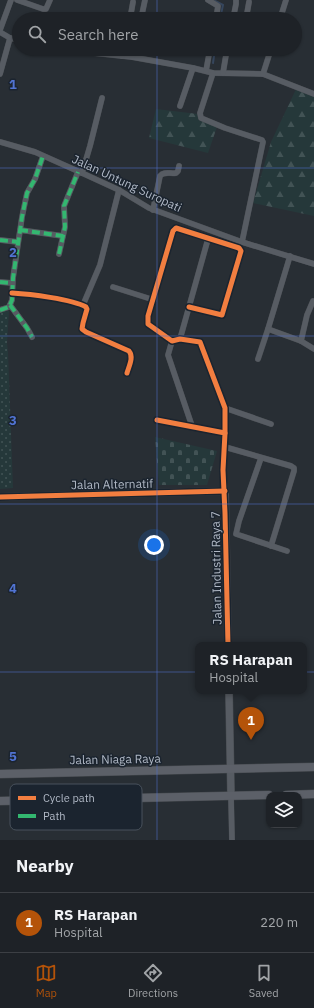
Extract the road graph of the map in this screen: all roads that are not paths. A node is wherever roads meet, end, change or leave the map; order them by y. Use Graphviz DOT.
graph roads {
  1 [pos="10,0"];
  2 [pos="17,0"];
  3 [pos="50,0"];
  4 [pos="145,0"];
  5 [pos="208,0"];
  6 [pos="236,0"];
  7 [pos="286,0"];
  8 [pos="133,2"];
  9 [pos="250,2"];
  10 [pos="131,12"];
  11 [pos="142,12"];
  12 [pos="217,12"];
  13 [pos="234,12"];
  14 [pos="248,12"];
  15 [pos="282,12"];
  16 [pos="0,31"];
  17 [pos="10,38"];
  18 [pos="122,56"];
  19 [pos="209,56"];
  20 [pos="226,56"];
  21 [pos="269,56"];
  22 [pos="132,57"];
  23 [pos="193,68"];
  24 [pos="206,71"];
  25 [pos="213,73"];
  26 [pos="223,73"];
  27 [pos="0,74"];
  28 [pos="263,74"];
  29 [pos="314,94"];
  30 [pos="102,98"];
  31 [pos="180,106"];
  32 [pos="0,142"];
  33 [pos="43,156"];
  34 [pos="179,166"];
  35 [pos="80,172"];
  36 [pos="119,190"];
  37 [pos="153,210"];
  38 [pos="20,230"];
  39 [pos="63,236"];
  40 [pos="208,239"];
  41 [pos="0,240"];
  42 [pos="18,242"];
  43 [pos="242,242"];
  44 [pos="59,254"];
  45 [pos="290,256"];
  46 [pos="314,264"];
  47 [pos="0,282"];
  48 [pos="12,283"];
  49 [pos="113,287"];
  50 [pos="12,293"];
  51 [pos="154,300"];
  52 [pos="313,301"];
  53 [pos="10,305"];
  54 [pos="83,305"];
  55 [pos="189,307"];
  56 [pos="0,310"];
  57 [pos="268,329"];
  58 [pos="32,337"];
  59 [pos="180,339"];
  60 [pos="172,341"];
  61 [pos="302,341"];
  62 [pos="314,349"];
  63 [pos="258,359"];
  64 [pos="127,373"];
  65 [pos="225,408"];
  66 [pos="157,420"];
  67 [pos="271,424"];
  68 [pos="192,426"];
  69 [pos="225,433"];
  70 [pos="225,447"];
  71 [pos="261,458"];
  72 [pos="225,491"];
  73 [pos="0,497"];
  74 [pos="271,546"];
  75 [pos="288,551"];
  76 [pos="228,642"];
  77 [pos="229,694"];
  78 [pos="314,767"];
  79 [pos="230,768"];
  80 [pos="0,774"];
  81 [pos="302,794"];
  82 [pos="314,794"];
  83 [pos="266,795"];
  84 [pos="231,796"];
  85 [pos="142,798"];
  86 [pos="0,801"];
  87 [pos="10,801"];
  88 [pos="232,840"];
  1 -- 16 [label="street"];
  2 -- 3 [label="street"];
  4 -- 11 [label="street"];
  5 -- 12 [label="street"];
  6 -- 13 [label="street"];
  7 -- 15 [label="street"];
  8 -- 10 [label="street"];
  9 -- 14 [label="street"];
  16 -- 17 [label="street"];
  17 -- 27 [label="street"];
  18 -- 22 [label="street"];
  19 -- 24 [label="street"];
  20 -- 26 [label="street"];
  21 -- 28 [label="street"];
  22 -- 23 [label="street"];
  23 -- 24 [label="street"];
  23 -- 31 [label="street"];
  24 -- 25 [label="street"];
  25 -- 26 [label="street"];
  25 -- 43 [label="street"];
  26 -- 28 [label="street"];
  28 -- 29 [label="street"];
  30 -- 35 [label="street"];
  32 -- 33 [label="street, Jalan Untung Suropati"];
  33 -- 35 [label="street, Jalan Untung Suropati"];
  33 -- 38 [label="street"];
  34 -- 37 [label="street"];
  35 -- 36 [label="street, Jalan Untung Suropati"];
  35 -- 39 [label="street"];
  36 -- 37 [label="street, Jalan Untung Suropati"];
  36 -- 54 [label="street"];
  37 -- 43 [label="street, Jalan Untung Suropati"];
  38 -- 39 [label="street"];
  38 -- 42 [label="street"];
  39 -- 44 [label="street"];
  40 -- 51 [label="street"];
  40 -- 55 [label="street"];
  40 -- 55 [label="street"];
  41 -- 42 [label="street"];
  42 -- 48 [label="street"];
  43 -- 45 [label="street, Jalan Untung Suropati"];
  45 -- 46 [label="street, Jalan Untung Suropati"];
  45 -- 57 [label="street"];
  47 -- 48 [label="street"];
  48 -- 50 [label="street"];
  49 -- 51 [label="street"];
  50 -- 53 [label="street"];
  50 -- 54 [label="street"];
  51 -- 60 [label="street"];
  52 -- 61 [label="street"];
  53 -- 56 [label="street"];
  53 -- 58 [label="street"];
  54 -- 64 [label="street"];
  55 -- 59 [label="street"];
  57 -- 61 [label="street"];
  57 -- 63 [label="street"];
  59 -- 60 [label="street"];
  59 -- 65 [label="street"];
  60 -- 68 [label="street"];
  61 -- 62 [label="street"];
  65 -- 67 [label="street"];
  65 -- 69 [label="street"];
  66 -- 68 [label="street"];
  68 -- 69 [label="street"];
  69 -- 70 [label="street"];
  70 -- 71 [label="street"];
  70 -- 72 [label="street"];
  71 -- 74 [label="street"];
  71 -- 74 [label="street"];
  72 -- 73 [label="street, Jalan Alternatif"];
  72 -- 76 [label="street, Jalan Industri Raya 7"];
  74 -- 75 [label="street"];
  77 -- 79 [label="street"];
  78 -- 79 [label="main road, Jalan Niaga Raya"];
  79 -- 80 [label="main road, Jalan Niaga Raya"];
  79 -- 84 [label="street"];
  81 -- 82 [label="main road"];
  83 -- 84 [label="main road"];
  84 -- 85 [label="main road"];
  84 -- 88 [label="street"];
  86 -- 87 [label="main road"];
}
